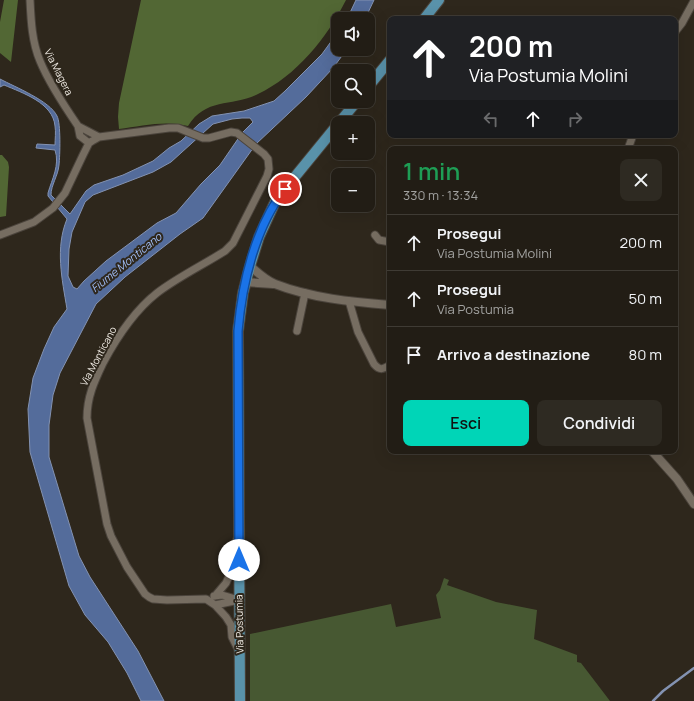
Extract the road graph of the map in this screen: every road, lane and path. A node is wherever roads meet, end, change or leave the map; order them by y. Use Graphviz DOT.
graph roads {
  1 [pos="30,0"];
  2 [pos="439,0"];
  3 [pos="694,1"];
  4 [pos="426,16"];
  5 [pos="678,28"];
  6 [pos="387,64"];
  7 [pos="375,78"];
  8 [pos="351,108"];
  9 [pos="345,116"];
  10 [pos="78,126"];
  11 [pos="331,133"];
  12 [pos="80,136"];
  13 [pos="99,137"];
  14 [pos="89,143"];
  15 [pos="82,155"];
  16 [pos="0,235"];
  17 [pos="376,235"];
  18 [pos="387,241"];
  19 [pos="247,274"];
  20 [pos="274,284"];
  21 [pos="305,293"];
  22 [pos="349,301"];
  23 [pos="387,305"];
  24 [pos="297,332"];
  25 [pos="387,367"];
  26 [pos="655,454"];
  27 [pos="694,504"];
  28 [pos="239,533"];
  29 [pos="215,596"];
  30 [pos="206,600"];
  31 [pos="239,600"];
  32 [pos="215,605"];
  33 [pos="240,652"];
  34 [pos="240,701"];
  1 -- 10 [label="street, Via Magera"];
  2 -- 4 [label="main road"];
  3 -- 5 [label="street"];
  6 -- 7 [label="main road"];
  8 -- 9 [label="main road"];
  10 -- 12 [label="street, Via Magera"];
  10 -- 13 [label="street"];
  11 -- 19 [label="main road"];
  12 -- 14 [label="street"];
  12 -- 15 [label="street, Via Magera"];
  13 -- 14 [label="street"];
  13 -- 30 [label="street, Via Monticano"];
  14 -- 15 [label="street"];
  15 -- 16 [label="street"];
  17 -- 18 [label="street"];
  19 -- 20 [label="street"];
  19 -- 20 [label="street"];
  19 -- 28 [label="main road, Via Postumia"];
  20 -- 21 [label="street"];
  21 -- 22 [label="street"];
  21 -- 24 [label="street"];
  22 -- 23 [label="street"];
  22 -- 25 [label="street"];
  26 -- 27 [label="street"];
  28 -- 29 [label="street"];
  28 -- 31 [label="main road, Via Postumia"];
  29 -- 30 [label="street"];
  29 -- 31 [label="street"];
  30 -- 32 [label="street, Via Monticano"];
  31 -- 32 [label="street"];
  31 -- 33 [label="main road, Via Postumia"];
  32 -- 33 [label="street"];
  33 -- 34 [label="main road, Via Postumia"];
}
